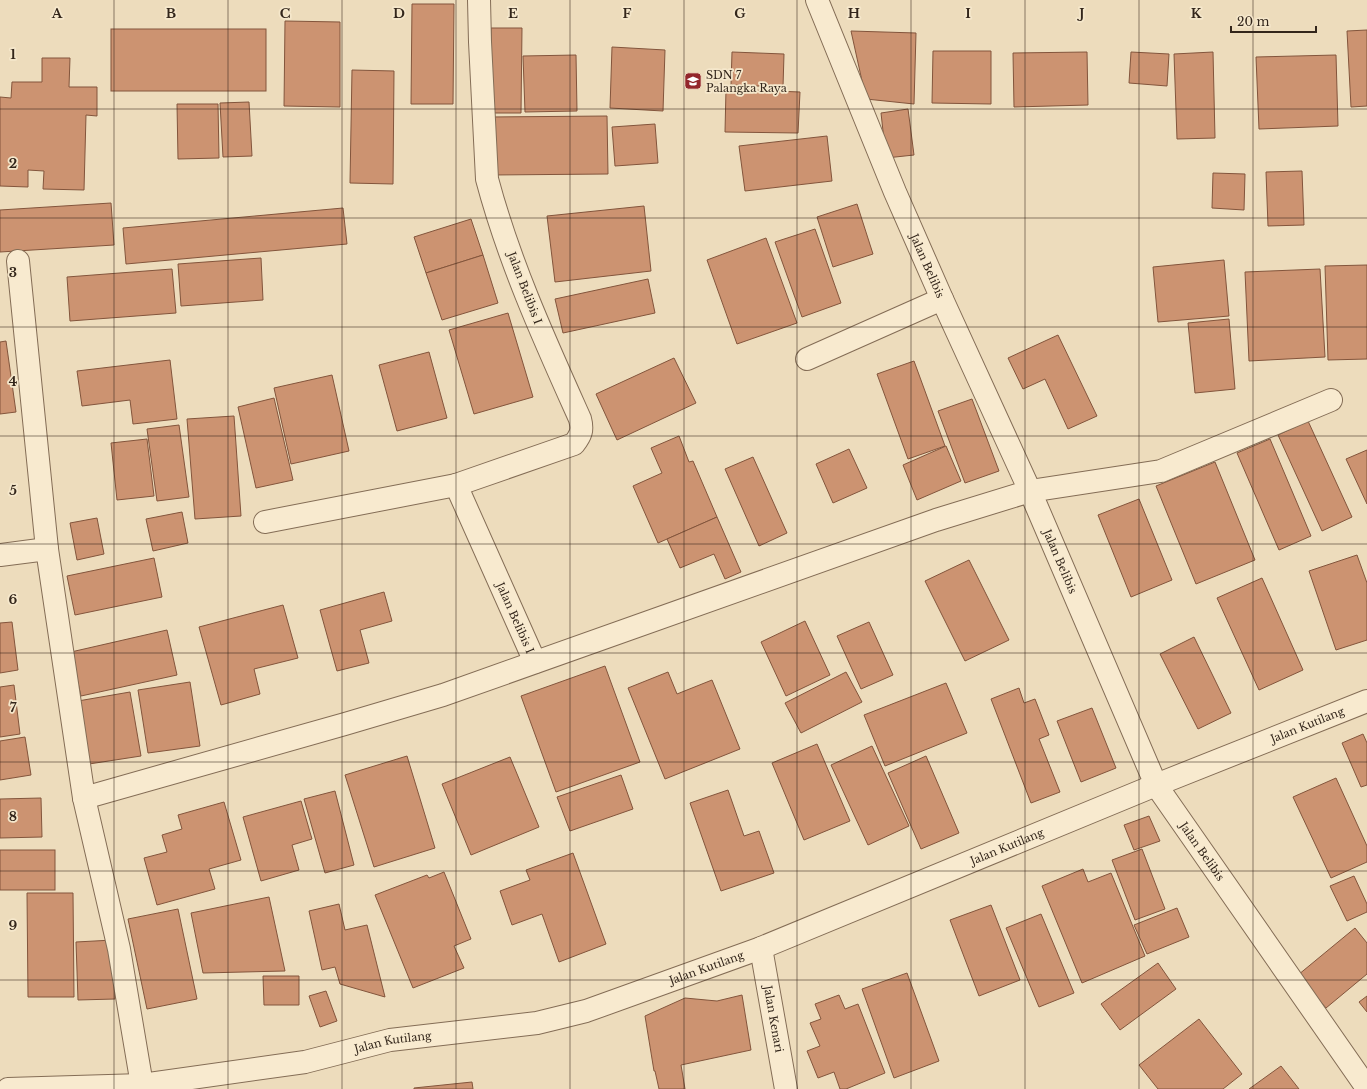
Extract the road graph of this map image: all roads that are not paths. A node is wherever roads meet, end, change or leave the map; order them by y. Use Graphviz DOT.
graph roads {
  1 [pos="479,0"];
  2 [pos="817,0"];
  3 [pos="18,261"];
  4 [pos="942,299"];
  5 [pos="807,359"];
  6 [pos="1331,400"];
  7 [pos="456,485"];
  8 [pos="1030,491"];
  9 [pos="265,522"];
  10 [pos="47,549"];
  11 [pos="0,555"];
  12 [pos="535,662"];
  13 [pos="1367,701"];
  14 [pos="1156,785"];
  15 [pos="84,798"];
  16 [pos="761,948"];
  17 [pos="142,1085"];
  18 [pos="1367,1088"];
  19 [pos="8,1089"];
  20 [pos="786,1089"];
  1 -- 7 [label="street, Jalan Belibis I"];
  2 -- 4 [label="street, Jalan Belibis"];
  3 -- 10 [label="street"];
  4 -- 5 [label="street"];
  4 -- 8 [label="street, Jalan Belibis"];
  6 -- 8 [label="street"];
  7 -- 9 [label="street, Jalan Belibis I"];
  7 -- 12 [label="street, Jalan Belibis I"];
  8 -- 12 [label="street"];
  8 -- 14 [label="street, Jalan Belibis"];
  10 -- 11 [label="street"];
  10 -- 15 [label="street"];
  12 -- 15 [label="street"];
  13 -- 14 [label="street, Jalan Kutilang"];
  14 -- 16 [label="street, Jalan Kutilang"];
  14 -- 18 [label="street, Jalan Belibis"];
  15 -- 17 [label="street"];
  16 -- 17 [label="street, Jalan Kutilang"];
  16 -- 20 [label="street, Jalan Kenari"];
  17 -- 19 [label="street, Jalan Kutilang"];
}
